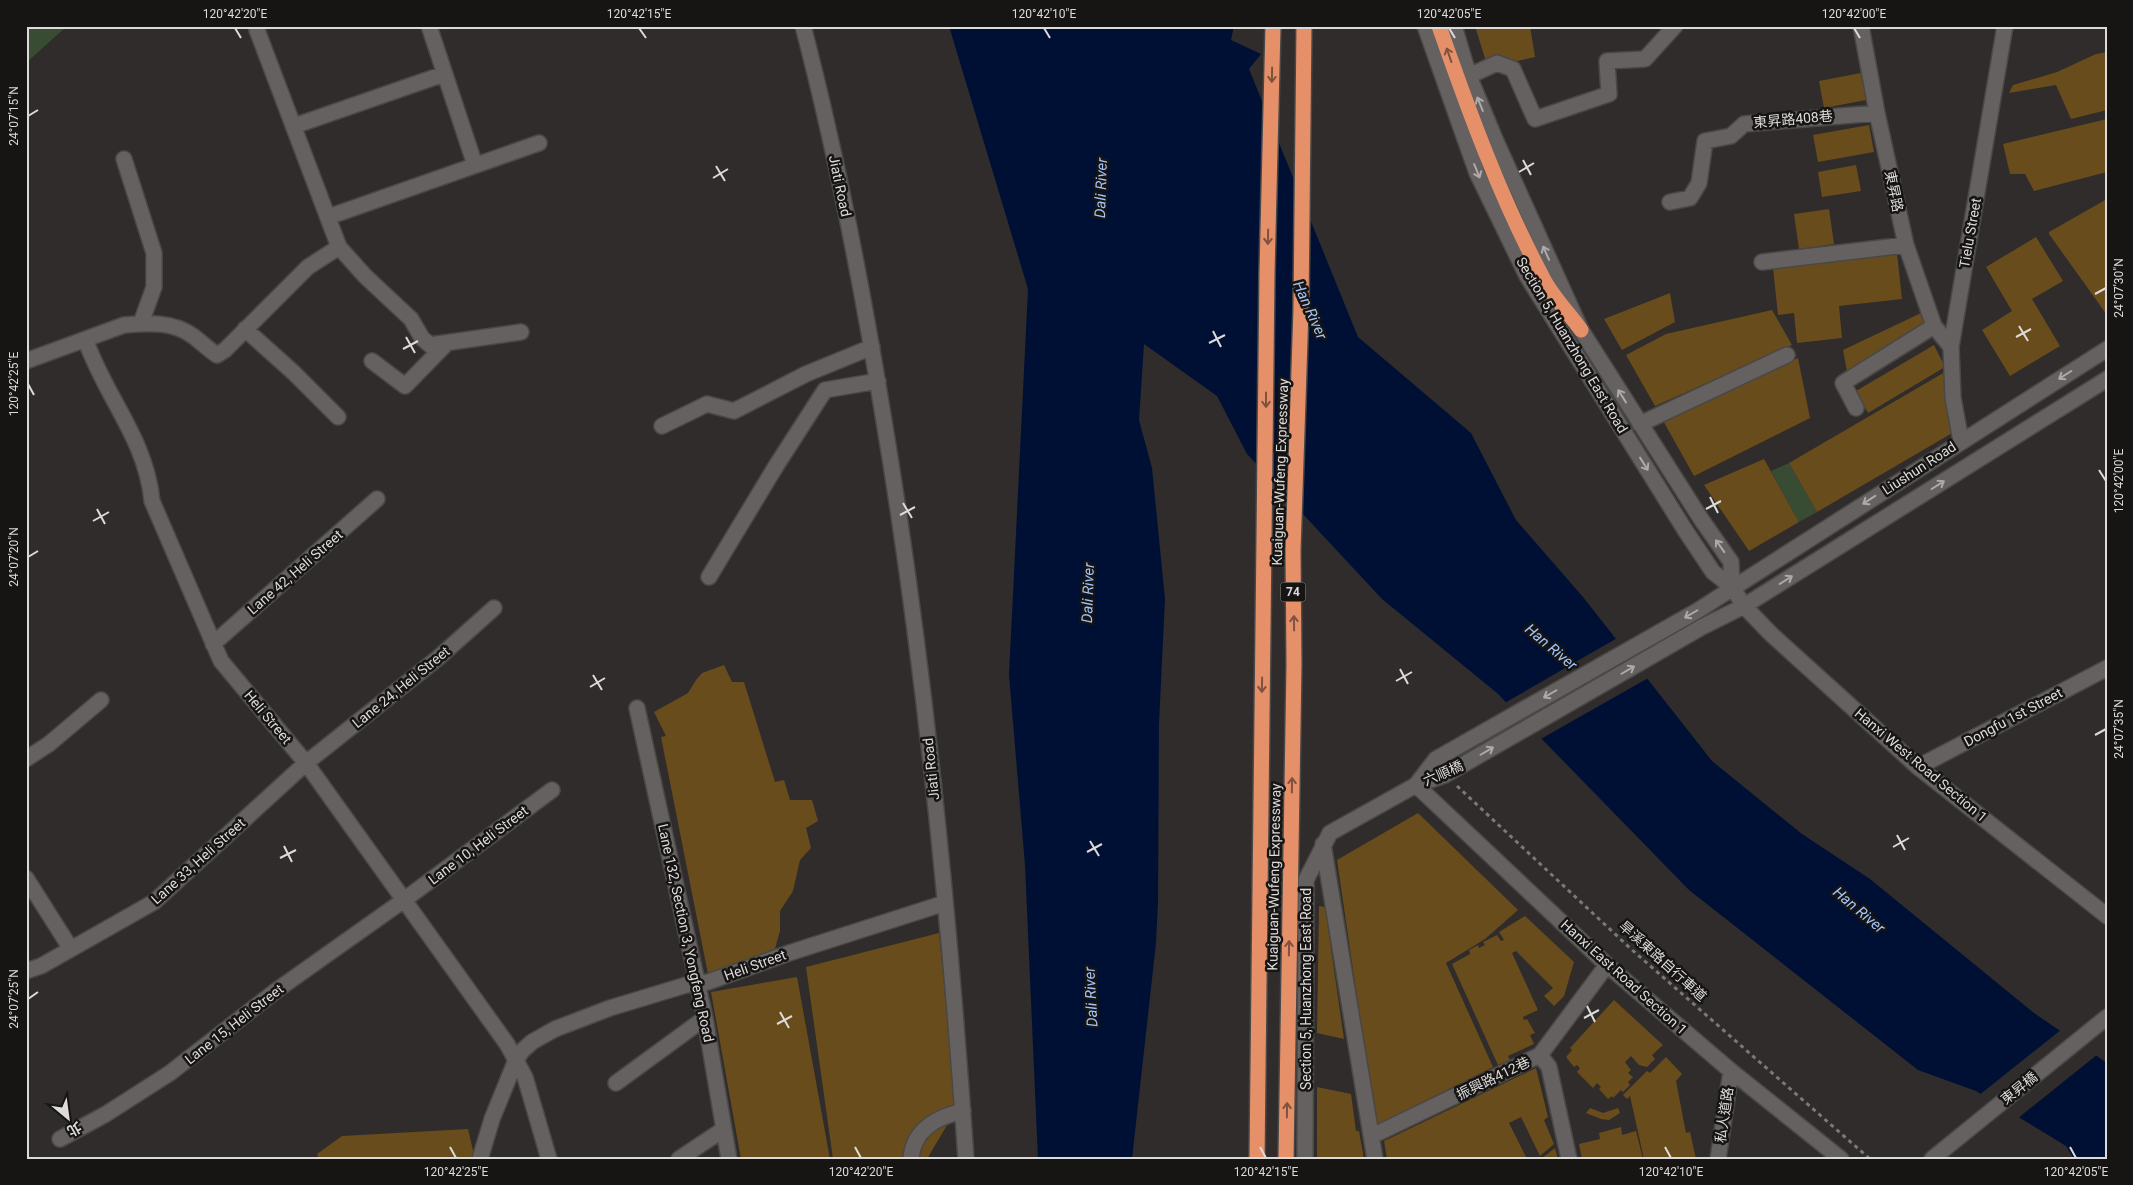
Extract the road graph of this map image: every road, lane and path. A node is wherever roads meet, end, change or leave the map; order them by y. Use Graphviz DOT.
graph roads {
  1 [pos="429,26"];
  2 [pos="803,26"];
  3 [pos="1273,26"];
  4 [pos="1304,26"];
  5 [pos="1425,26"];
  6 [pos="1439,26"];
  7 [pos="1454,26"];
  8 [pos="1675,26"];
  9 [pos="1861,26"];
  10 [pos="2005,26"];
  11 [pos="257,30"];
  12 [pos="444,74"];
  13 [pos="1464,79"];
  14 [pos="1877,112"];
  15 [pos="294,126"];
  16 [pos="539,143"];
  17 [pos="124,159"];
  18 [pos="475,165"];
  19 [pos="1670,202"];
  20 [pos="328,216"];
  21 [pos="1906,245"];
  22 [pos="339,247"];
  23 [pos="1762,262"];
  24 [pos="141,323"];
  25 [pos="1934,326"];
  26 [pos="246,329"];
  27 [pos="1581,330"];
  28 [pos="521,332"];
  29 [pos="86,340"];
  30 [pos="447,342"];
  31 [pos="872,347"];
  32 [pos="1951,347"];
  33 [pos="2107,349"];
  34 [pos="1787,355"];
  35 [pos="26,361"];
  36 [pos="372,361"];
  37 [pos="2107,380"];
  38 [pos="878,381"];
  39 [pos="1856,408"];
  40 [pos="338,417"];
  41 [pos="1640,424"];
  42 [pos="662,426"];
  43 [pos="1961,441"];
  44 [pos="377,499"];
  45 [pos="709,577"];
  46 [pos="1732,587"];
  47 [pos="1744,606"];
  48 [pos="494,608"];
  49 [pos="213,644"];
  50 [pos="2107,668"];
  51 [pos="100,700"];
  52 [pos="636,708"];
  53 [pos="26,759"];
  54 [pos="306,763"];
  55 [pos="1918,767"];
  56 [pos="1445,775"];
  57 [pos="1416,785"];
  58 [pos="552,790"];
  59 [pos="1323,844"];
  60 [pos="26,878"];
  61 [pos="404,900"];
  62 [pos="945,903"];
  63 [pos="2107,916"];
  64 [pos="71,948"];
  65 [pos="1607,965"];
  66 [pos="26,971"];
  67 [pos="698,984"];
  68 [pos="2107,1017"];
  69 [pos="705,1018"];
  70 [pos="1540,1055"];
  71 [pos="516,1060"];
  72 [pos="1731,1071"];
  73 [pos="616,1083"];
  74 [pos="963,1111"];
  75 [pos="724,1129"];
  76 [pos="1372,1136"];
  77 [pos="60,1139"];
  78 [pos="480,1159"];
  79 [pos="548,1159"];
  80 [pos="679,1159"];
  81 [pos="729,1159"];
  82 [pos="910,1159"];
  83 [pos="966,1159"];
  84 [pos="1256,1159"];
  85 [pos="1286,1159"];
  86 [pos="1305,1159"];
  87 [pos="1376,1159"];
  88 [pos="1569,1159"];
  89 [pos="1718,1159"];
  90 [pos="1841,1159"];
  91 [pos="1870,1159"];
  92 [pos="1932,1159"];
  1 -- 12 [label="street"];
  2 -- 31 [label="street, Jiati Road"];
  3 -- 84 [label="highway, Kuaiguan-Wufeng Expressway / 74, one-way"];
  85 -- 4 [label="highway, Kuaiguan-Wufeng Expressway / 74, one-way"];
  5 -- 46 [label="street, Section 5, Huanzhong East Road, one-way"];
  13 -- 6 [label="highway, one-way"];
  7 -- 13 [label="street"];
  8 -- 13 [label="street"];
  9 -- 14 [label="street, 東昇路"];
  10 -- 32 [label="street, Tielu Street"];
  11 -- 15 [label="street"];
  12 -- 15 [label="street"];
  12 -- 18 [label="street"];
  27 -- 13 [label="highway, one-way"];
  14 -- 19 [label="street, 東昇路408巷"];
  14 -- 21 [label="street, 東昇路"];
  15 -- 20 [label="street"];
  16 -- 18 [label="street"];
  17 -- 24 [label="street"];
  18 -- 20 [label="street"];
  20 -- 22 [label="street"];
  21 -- 23 [label="street"];
  21 -- 25 [label="street, 東昇路"];
  22 -- 26 [label="street"];
  22 -- 30 [label="street"];
  24 -- 26 [label="street"];
  24 -- 29 [label="street"];
  25 -- 32 [label="street, 東昇路"];
  25 -- 39 [label="street"];
  26 -- 40 [label="street"];
  41 -- 27 [label="street, Section 5, Huanzhong East Road, one-way"];
  28 -- 30 [label="street"];
  29 -- 35 [label="street"];
  29 -- 49 [label="street, Heli Street"];
  30 -- 36 [label="street"];
  31 -- 38 [label="street, Jiati Road"];
  31 -- 42 [label="street"];
  32 -- 43 [label="street, Tielu Street"];
  33 -- 43 [label="street, Liushun Road, one-way"];
  34 -- 41 [label="street"];
  47 -- 37 [label="street, Liushun Road, one-way"];
  38 -- 45 [label="street"];
  38 -- 62 [label="street, Jiati Road"];
  46 -- 41 [label="street, Section 5, Huanzhong East Road, one-way"];
  43 -- 46 [label="street, Liushun Road, one-way"];
  44 -- 49 [label="street, Lane 42, Heli Street"];
  46 -- 47 [label="street, Section 5, Huanzhong East Road"];
  46 -- 57 [label="street, 六順橋, one-way"];
  47 -- 55 [label="street, Hanxi West Road Section 1"];
  56 -- 47 [label="street, 六順橋, one-way"];
  48 -- 54 [label="street, Lane 24, Heli Street"];
  49 -- 54 [label="street, Heli Street"];
  50 -- 55 [label="street, Dongfu 1st Street"];
  51 -- 53 [label="street"];
  52 -- 67 [label="street, Lane 132, Section 3, Yongfeng Road"];
  54 -- 61 [label="street, Heli Street"];
  54 -- 64 [label="street, Lane 33, Heli Street"];
  55 -- 63 [label="street, Hanxi West Road Section 1"];
  56 -- 57 [label="street, 六順橋"];
  56 -- 91 [label="path, 旱溪東路自行車道"];
  57 -- 59 [label="street, Section 5, Huanzhong East Road"];
  57 -- 65 [label="street, Hanxi East Road Section 1"];
  58 -- 61 [label="street, Lane 10, Heli Street"];
  59 -- 76 [label="street"];
  59 -- 86 [label="street, Section 5, Huanzhong East Road"];
  60 -- 64 [label="street"];
  61 -- 71 [label="street, Heli Street"];
  61 -- 77 [label="street, Lane 15, Heli Street"];
  62 -- 67 [label="street, Heli Street"];
  62 -- 74 [label="street, Jiati Road"];
  64 -- 66 [label="street, Lane 33, Heli Street"];
  65 -- 70 [label="street, 振興路412巷"];
  65 -- 72 [label="street, Hanxi East Road Section 1"];
  67 -- 69 [label="street, Lane 132, Section 3, Yongfeng Road"];
  67 -- 71 [label="street, Heli Street"];
  68 -- 92 [label="street, 東昇橋"];
  69 -- 73 [label="street"];
  69 -- 75 [label="street, Lane 132, Section 3, Yongfeng Road"];
  70 -- 76 [label="street, 振興路412巷"];
  70 -- 88 [label="street"];
  71 -- 78 [label="street, Heli Street"];
  71 -- 79 [label="street"];
  72 -- 89 [label="street, 私人道路"];
  72 -- 90 [label="street, Hanxi East Road Section 1"];
  74 -- 82 [label="street"];
  74 -- 83 [label="street, Jiati Road"];
  75 -- 80 [label="street"];
  75 -- 81 [label="street, Lane 132, Section 3, Yongfeng Road"];
  76 -- 87 [label="street"];
}
